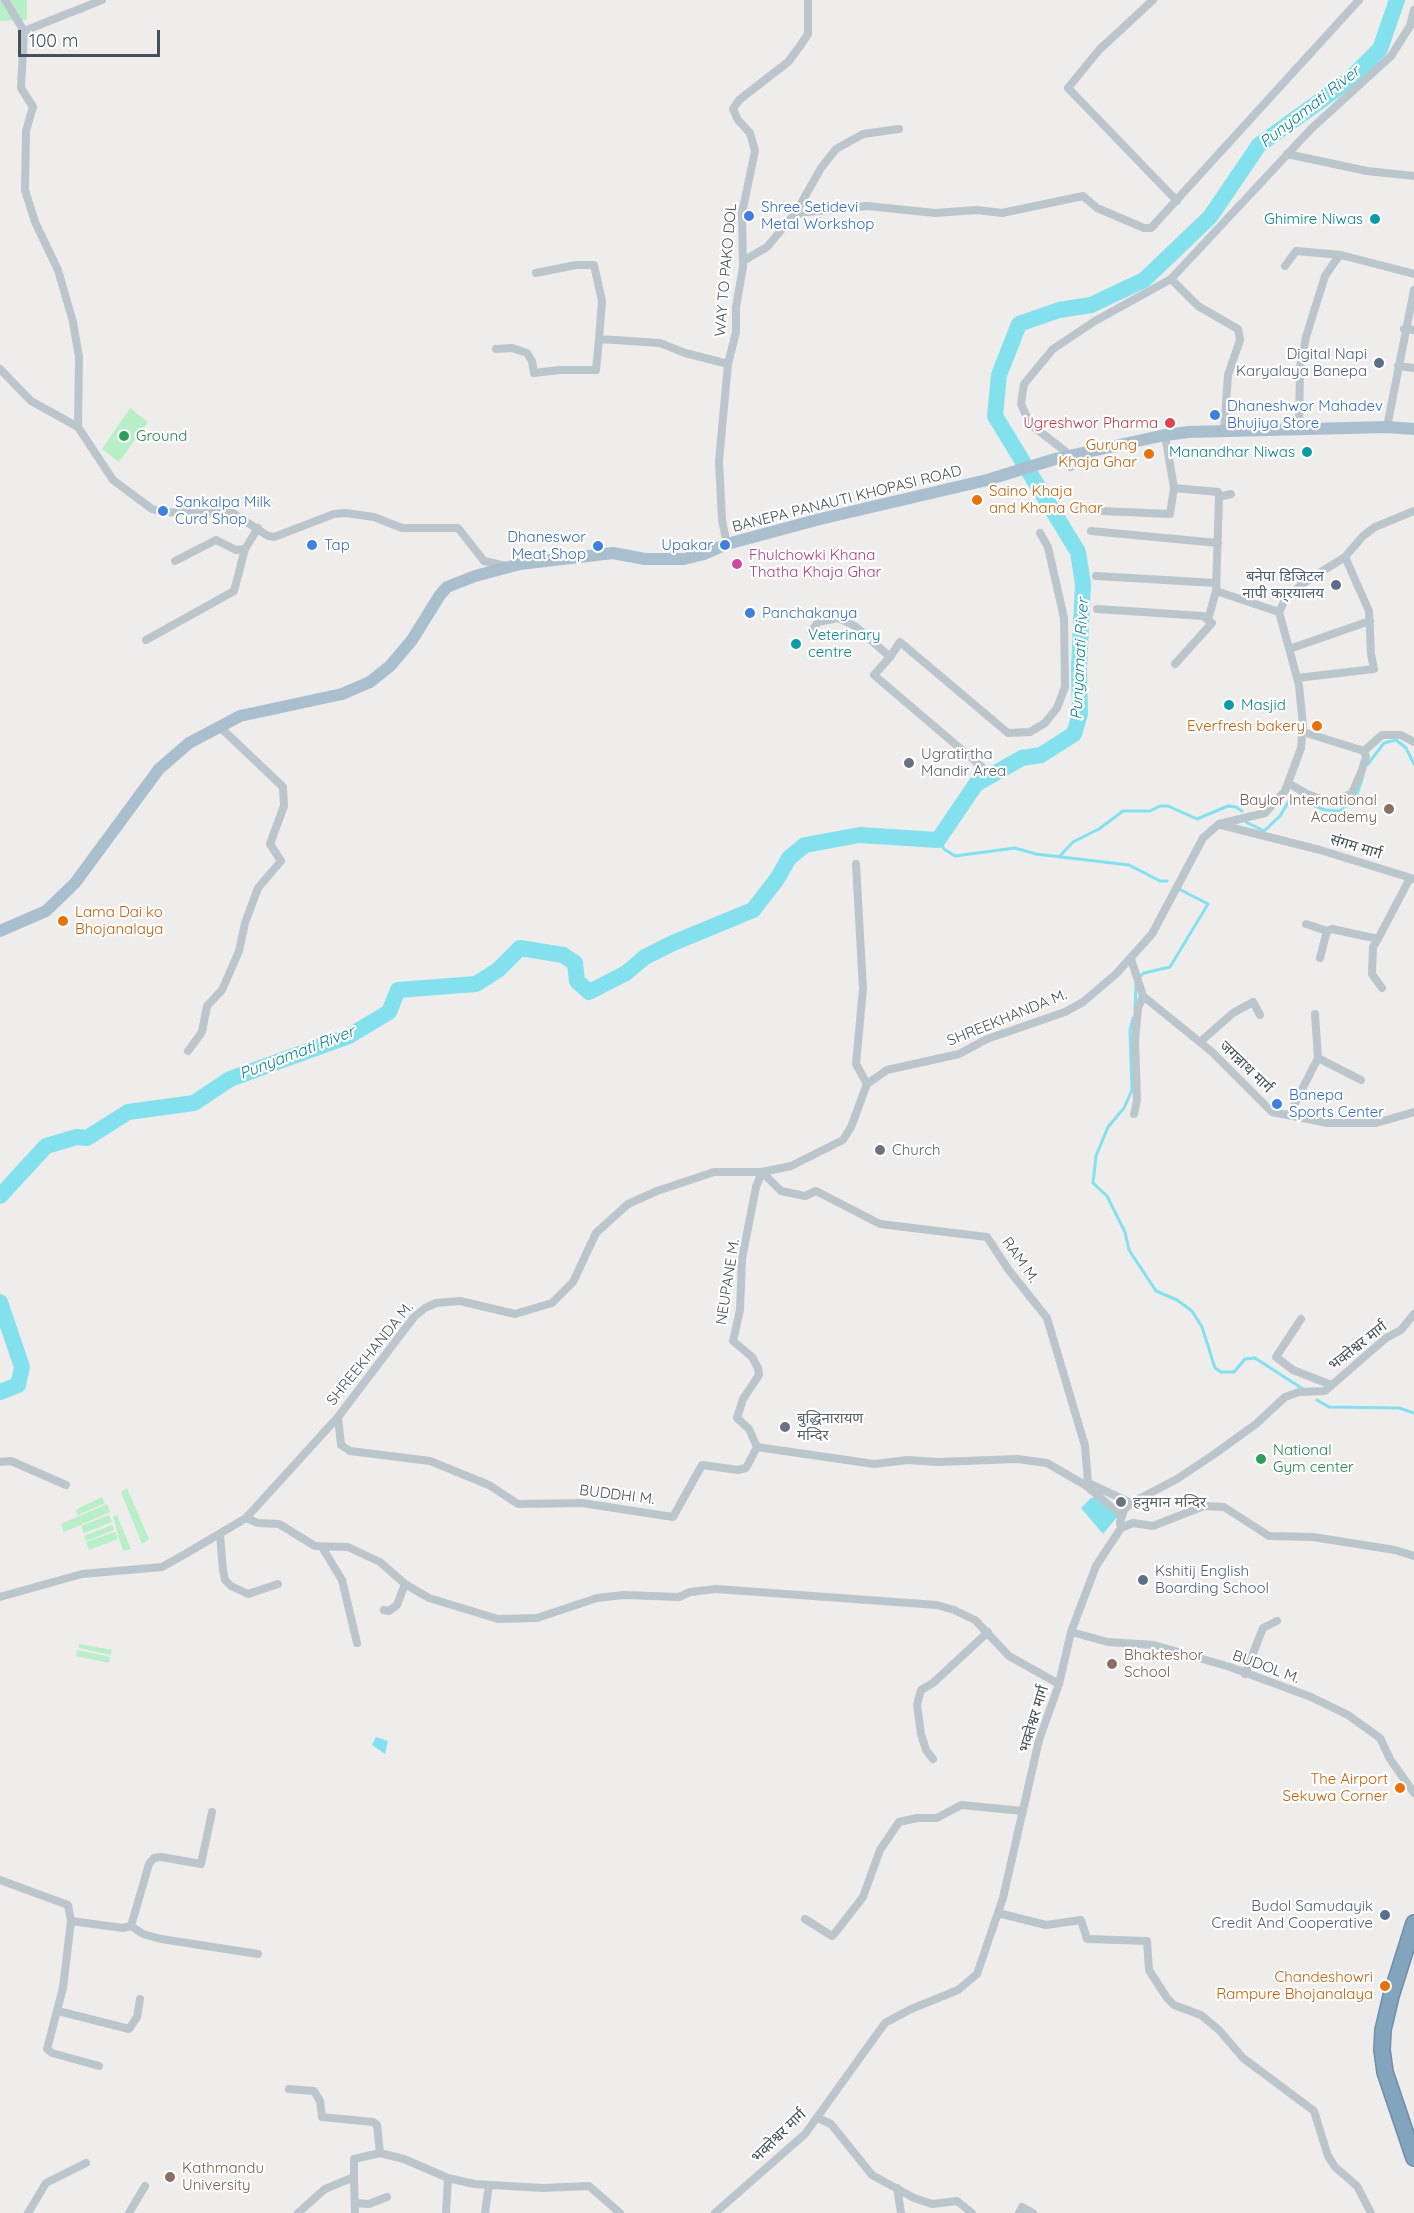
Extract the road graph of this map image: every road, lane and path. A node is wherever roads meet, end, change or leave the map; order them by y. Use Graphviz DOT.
graph roads {
  1 [pos="5,0"];
  2 [pos="102,0"];
  3 [pos="808,0"];
  4 [pos="1154,0"];
  5 [pos="1359,0"];
  6 [pos="1414,10"];
  7 [pos="24,31"];
  8 [pos="899,129"];
  9 [pos="1287,154"];
  10 [pos="1414,176"];
  11 [pos="1177,201"];
  12 [pos="793,216"];
  13 [pos="1341,255"];
  14 [pos="743,261"];
  15 [pos="1285,266"];
  16 [pos="536,273"];
  17 [pos="1414,274"];
  18 [pos="1171,279"];
  19 [pos="1414,290"];
  20 [pos="1409,329"];
  21 [pos="599,339"];
  22 [pos="496,349"];
  23 [pos="728,364"];
  24 [pos="1398,366"];
  25 [pos="1414,368"];
  26 [pos="0,369"];
  27 [pos="78,427"];
  28 [pos="1386,427"];
  29 [pos="1414,429"];
  30 [pos="1299,430"];
  31 [pos="1224,432"];
  32 [pos="1165,435"];
  33 [pos="1064,461"];
  34 [pos="1174,488"];
  35 [pos="1232,494"];
  36 [pos="1219,497"];
  37 [pos="1079,510"];
  38 [pos="1414,511"];
  39 [pos="258,528"];
  40 [pos="1091,531"];
  41 [pos="1040,533"];
  42 [pos="1218,543"];
  43 [pos="726,544"];
  44 [pos="245,549"];
  45 [pos="1345,557"];
  46 [pos="175,561"];
  47 [pos="507,566"];
  48 [pos="1096,576"];
  49 [pos="1216,587"];
  50 [pos="1097,609"];
  51 [pos="1279,612"];
  52 [pos="1208,620"];
  53 [pos="1370,621"];
  54 [pos="811,632"];
  55 [pos="146,640"];
  56 [pos="1288,649"];
  57 [pos="890,657"];
  58 [pos="1175,664"];
  59 [pos="1297,678"];
  60 [pos="221,728"];
  61 [pos="1302,732"];
  62 [pos="1414,742"];
  63 [pos="1364,751"];
  64 [pos="982,767"];
  65 [pos="1288,783"];
  66 [pos="1219,824"];
  67 [pos="856,864"];
  68 [pos="1412,878"];
  69 [pos="1306,924"];
  70 [pos="0,931"];
  71 [pos="1327,931"];
  72 [pos="1378,939"];
  73 [pos="1320,958"];
  74 [pos="1132,961"];
  75 [pos="1382,988"];
  76 [pos="1143,996"];
  77 [pos="1314,1014"];
  78 [pos="1260,1015"];
  79 [pos="1200,1042"];
  80 [pos="188,1051"];
  81 [pos="1318,1058"];
  82 [pos="1361,1080"];
  83 [pos="867,1084"];
  84 [pos="1414,1112"];
  85 [pos="1134,1114"];
  86 [pos="1289,1115"];
  87 [pos="762,1172"];
  88 [pos="1414,1314"];
  89 [pos="1301,1319"];
  90 [pos="1329,1384"];
  91 [pos="338,1417"];
  92 [pos="757,1447"];
  93 [pos="0,1462"];
  94 [pos="66,1485"];
  95 [pos="1131,1503"];
  96 [pos="1121,1515"];
  97 [pos="246,1518"];
  98 [pos="1121,1528"];
  99 [pos="220,1534"];
  100 [pos="322,1547"];
  101 [pos="1414,1556"];
  102 [pos="278,1584"];
  103 [pos="405,1584"];
  104 [pos="0,1597"];
  105 [pos="384,1610"];
  106 [pos="1277,1621"];
  107 [pos="988,1632"];
  108 [pos="1071,1632"];
  109 [pos="357,1644"];
  110 [pos="1245,1674"];
  111 [pos="1059,1684"];
  112 [pos="933,1759"];
  113 [pos="1414,1793"];
  114 [pos="1023,1811"];
  115 [pos="212,1812"];
  116 [pos="0,1880"];
  117 [pos="998,1913"];
  118 [pos="805,1919"];
  119 [pos="71,1921"];
  120 [pos="1414,1923"];
  121 [pos="131,1926"];
  122 [pos="258,1954"];
  123 [pos="140,1999"];
  124 [pos="58,2011"];
  125 [pos="99,2066"];
  126 [pos="289,2089"];
  127 [pos="818,2118"];
  128 [pos="380,2154"];
  129 [pos="1414,2158"];
  130 [pos="86,2163"];
  131 [pos="354,2177"];
  132 [pos="448,2178"];
  133 [pos="489,2185"];
  134 [pos="145,2186"];
  135 [pos="897,2188"];
  136 [pos="387,2197"];
  137 [pos="355,2203"];
  138 [pos="28,2213"];
  139 [pos="129,2213"];
  140 [pos="298,2213"];
  141 [pos="355,2213"];
  142 [pos="446,2213"];
  143 [pos="485,2213"];
  144 [pos="620,2213"];
  145 [pos="715,2213"];
  146 [pos="902,2213"];
  147 [pos="972,2213"];
  148 [pos="1019,2213"];
  149 [pos="1033,2213"];
  150 [pos="1371,2213"];
  1 -- 7 [label="street"];
  2 -- 7 [label="street"];
  3 -- 14 [label="street, WAY TO PAKO DOL"];
  4 -- 11 [label="street"];
  5 -- 11 [label="street"];
  6 -- 9 [label="street"];
  7 -- 27 [label="street"];
  8 -- 12 [label="street"];
  9 -- 10 [label="street"];
  9 -- 18 [label="street"];
  11 -- 12 [label="street"];
  12 -- 14 [label="street"];
  13 -- 15 [label="street"];
  13 -- 17 [label="street"];
  13 -- 30 [label="street"];
  14 -- 23 [label="street, WAY TO PAKO DOL"];
  16 -- 21 [label="street"];
  18 -- 31 [label="street"];
  18 -- 33 [label="street"];
  19 -- 20 [label="street"];
  20 -- 24 [label="street"];
  21 -- 22 [label="street"];
  21 -- 23 [label="street"];
  23 -- 43 [label="street, WAY TO PAKO DOL"];
  24 -- 25 [label="street"];
  24 -- 28 [label="street"];
  26 -- 27 [label="street"];
  27 -- 39 [label="street"];
  28 -- 29 [label="main road, BANEPA PANAUTI KHOPASI ROAD"];
  28 -- 30 [label="main road, BANEPA PANAUTI KHOPASI ROAD"];
  30 -- 31 [label="main road, BANEPA PANAUTI KHOPASI ROAD"];
  31 -- 32 [label="main road, BANEPA PANAUTI KHOPASI ROAD"];
  32 -- 33 [label="main road, BANEPA PANAUTI KHOPASI ROAD"];
  32 -- 34 [label="street"];
  33 -- 43 [label="main road, BANEPA PANAUTI KHOPASI ROAD"];
  34 -- 36 [label="street"];
  34 -- 37 [label="street"];
  35 -- 36 [label="street"];
  36 -- 42 [label="street"];
  38 -- 45 [label="street"];
  39 -- 44 [label="street"];
  39 -- 47 [label="street"];
  40 -- 42 [label="street"];
  41 -- 57 [label="street"];
  42 -- 49 [label="street"];
  43 -- 47 [label="main road, BANEPA PANAUTI KHOPASI ROAD"];
  44 -- 46 [label="street"];
  44 -- 55 [label="street"];
  45 -- 51 [label="street"];
  45 -- 53 [label="street"];
  47 -- 60 [label="main road, BANEPA PANAUTI KHOPASI ROAD"];
  48 -- 49 [label="street"];
  49 -- 51 [label="street"];
  49 -- 52 [label="street"];
  50 -- 52 [label="street"];
  51 -- 56 [label="street"];
  52 -- 58 [label="street"];
  53 -- 56 [label="street"];
  53 -- 59 [label="street"];
  54 -- 57 [label="street"];
  56 -- 59 [label="street"];
  57 -- 64 [label="street"];
  59 -- 61 [label="street"];
  60 -- 70 [label="main road, BANEPA PANAUTI KHOPASI ROAD"];
  60 -- 80 [label="street"];
  61 -- 63 [label="street"];
  61 -- 65 [label="street"];
  62 -- 63 [label="street"];
  63 -- 65 [label="street"];
  65 -- 66 [label="street"];
  66 -- 68 [label="street, संगम मार्ग"];
  66 -- 74 [label="street, SHREEKHANDA M."];
  67 -- 83 [label="street"];
  68 -- 72 [label="street"];
  69 -- 71 [label="street"];
  71 -- 72 [label="street"];
  71 -- 73 [label="street"];
  72 -- 75 [label="street"];
  74 -- 76 [label="street"];
  74 -- 83 [label="street, SHREEKHANDA M."];
  76 -- 79 [label="street, जगन्नाथ मार्ग"];
  76 -- 85 [label="street"];
  77 -- 81 [label="street"];
  78 -- 79 [label="street"];
  79 -- 86 [label="street, जगन्नाथ मार्ग"];
  81 -- 82 [label="street"];
  81 -- 86 [label="street"];
  83 -- 87 [label="street, SHREEKHANDA M."];
  84 -- 86 [label="street, जगन्नाथ मार्ग"];
  87 -- 91 [label="street, SHREEKHANDA M."];
  87 -- 92 [label="street, NEUPANE M."];
  87 -- 95 [label="street, RAM M."];
  88 -- 90 [label="street, भक्तेश्वर मार्ग"];
  89 -- 90 [label="street"];
  90 -- 95 [label="street, भक्तेश्वर मार्ग"];
  91 -- 92 [label="street, BUDDHI M."];
  91 -- 97 [label="street, SHREEKHANDA M."];
  92 -- 96 [label="street"];
  93 -- 94 [label="street"];
  95 -- 96 [label="street, भक्तेश्वर मार्ग"];
  96 -- 98 [label="street"];
  97 -- 99 [label="street, SHREEKHANDA M."];
  97 -- 100 [label="street"];
  98 -- 101 [label="street"];
  98 -- 108 [label="street, भक्तेश्वर मार्ग"];
  99 -- 102 [label="street"];
  99 -- 104 [label="street, SHREEKHANDA M."];
  100 -- 103 [label="street"];
  100 -- 109 [label="street"];
  103 -- 105 [label="street"];
  103 -- 107 [label="street"];
  106 -- 110 [label="street"];
  107 -- 111 [label="street"];
  107 -- 112 [label="street"];
  108 -- 110 [label="street, BUDOL M."];
  108 -- 111 [label="street, भक्तेश्वर मार्ग"];
  110 -- 113 [label="street, BUDOL M."];
  111 -- 114 [label="street, भक्तेश्वर मार्ग"];
  114 -- 117 [label="street, भक्तेश्वर मार्ग"];
  114 -- 118 [label="street"];
  115 -- 121 [label="street"];
  116 -- 119 [label="street"];
  117 -- 127 [label="street, भक्तेश्वर मार्ग"];
  117 -- 150 [label="street"];
  119 -- 121 [label="street"];
  119 -- 124 [label="street"];
  120 -- 129 [label="highway"];
  121 -- 122 [label="street"];
  123 -- 124 [label="street"];
  124 -- 125 [label="street"];
  126 -- 128 [label="street"];
  127 -- 135 [label="street"];
  127 -- 145 [label="street, भक्तेश्वर मार्ग"];
  128 -- 131 [label="street"];
  128 -- 132 [label="street"];
  130 -- 138 [label="street"];
  131 -- 137 [label="street"];
  131 -- 140 [label="street"];
  132 -- 133 [label="street"];
  132 -- 142 [label="street"];
  133 -- 143 [label="street"];
  133 -- 144 [label="street"];
  134 -- 139 [label="street"];
  135 -- 146 [label="street"];
  135 -- 147 [label="street"];
  136 -- 137 [label="street"];
  137 -- 141 [label="street"];
  148 -- 149 [label="street"];
}
